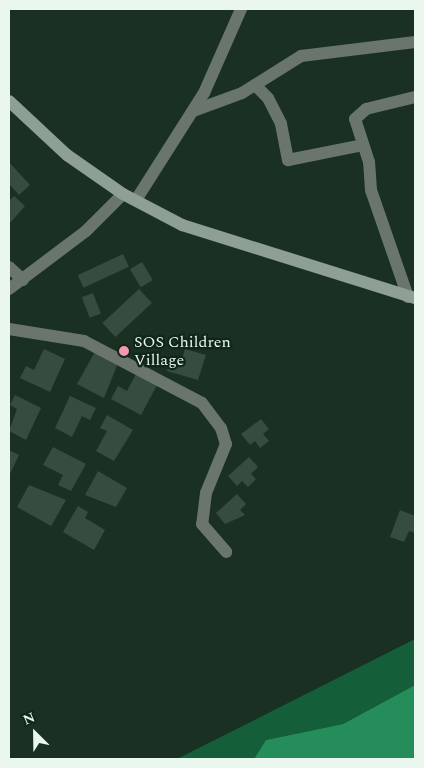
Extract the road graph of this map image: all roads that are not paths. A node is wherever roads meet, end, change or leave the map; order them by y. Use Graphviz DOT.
graph roads {
  1 [pos="241,9"];
  2 [pos="415,42"];
  3 [pos="255,85"];
  4 [pos="415,97"];
  5 [pos="9,102"];
  6 [pos="193,111"];
  7 [pos="363,144"];
  8 [pos="123,194"];
  9 [pos="136,200"];
  10 [pos="9,268"];
  11 [pos="23,280"];
  12 [pos="9,289"];
  13 [pos="412,297"];
  14 [pos="9,329"];
  15 [pos="226,552"];
  1 -- 6 [label="street"];
  2 -- 3 [label="street"];
  3 -- 6 [label="street"];
  3 -- 7 [label="street"];
  4 -- 7 [label="street"];
  5 -- 8 [label="main road"];
  6 -- 9 [label="street"];
  7 -- 13 [label="street"];
  8 -- 9 [label="main road"];
  8 -- 11 [label="street"];
  9 -- 13 [label="main road"];
  10 -- 11 [label="street"];
  11 -- 12 [label="street"];
  14 -- 15 [label="street"];
}
